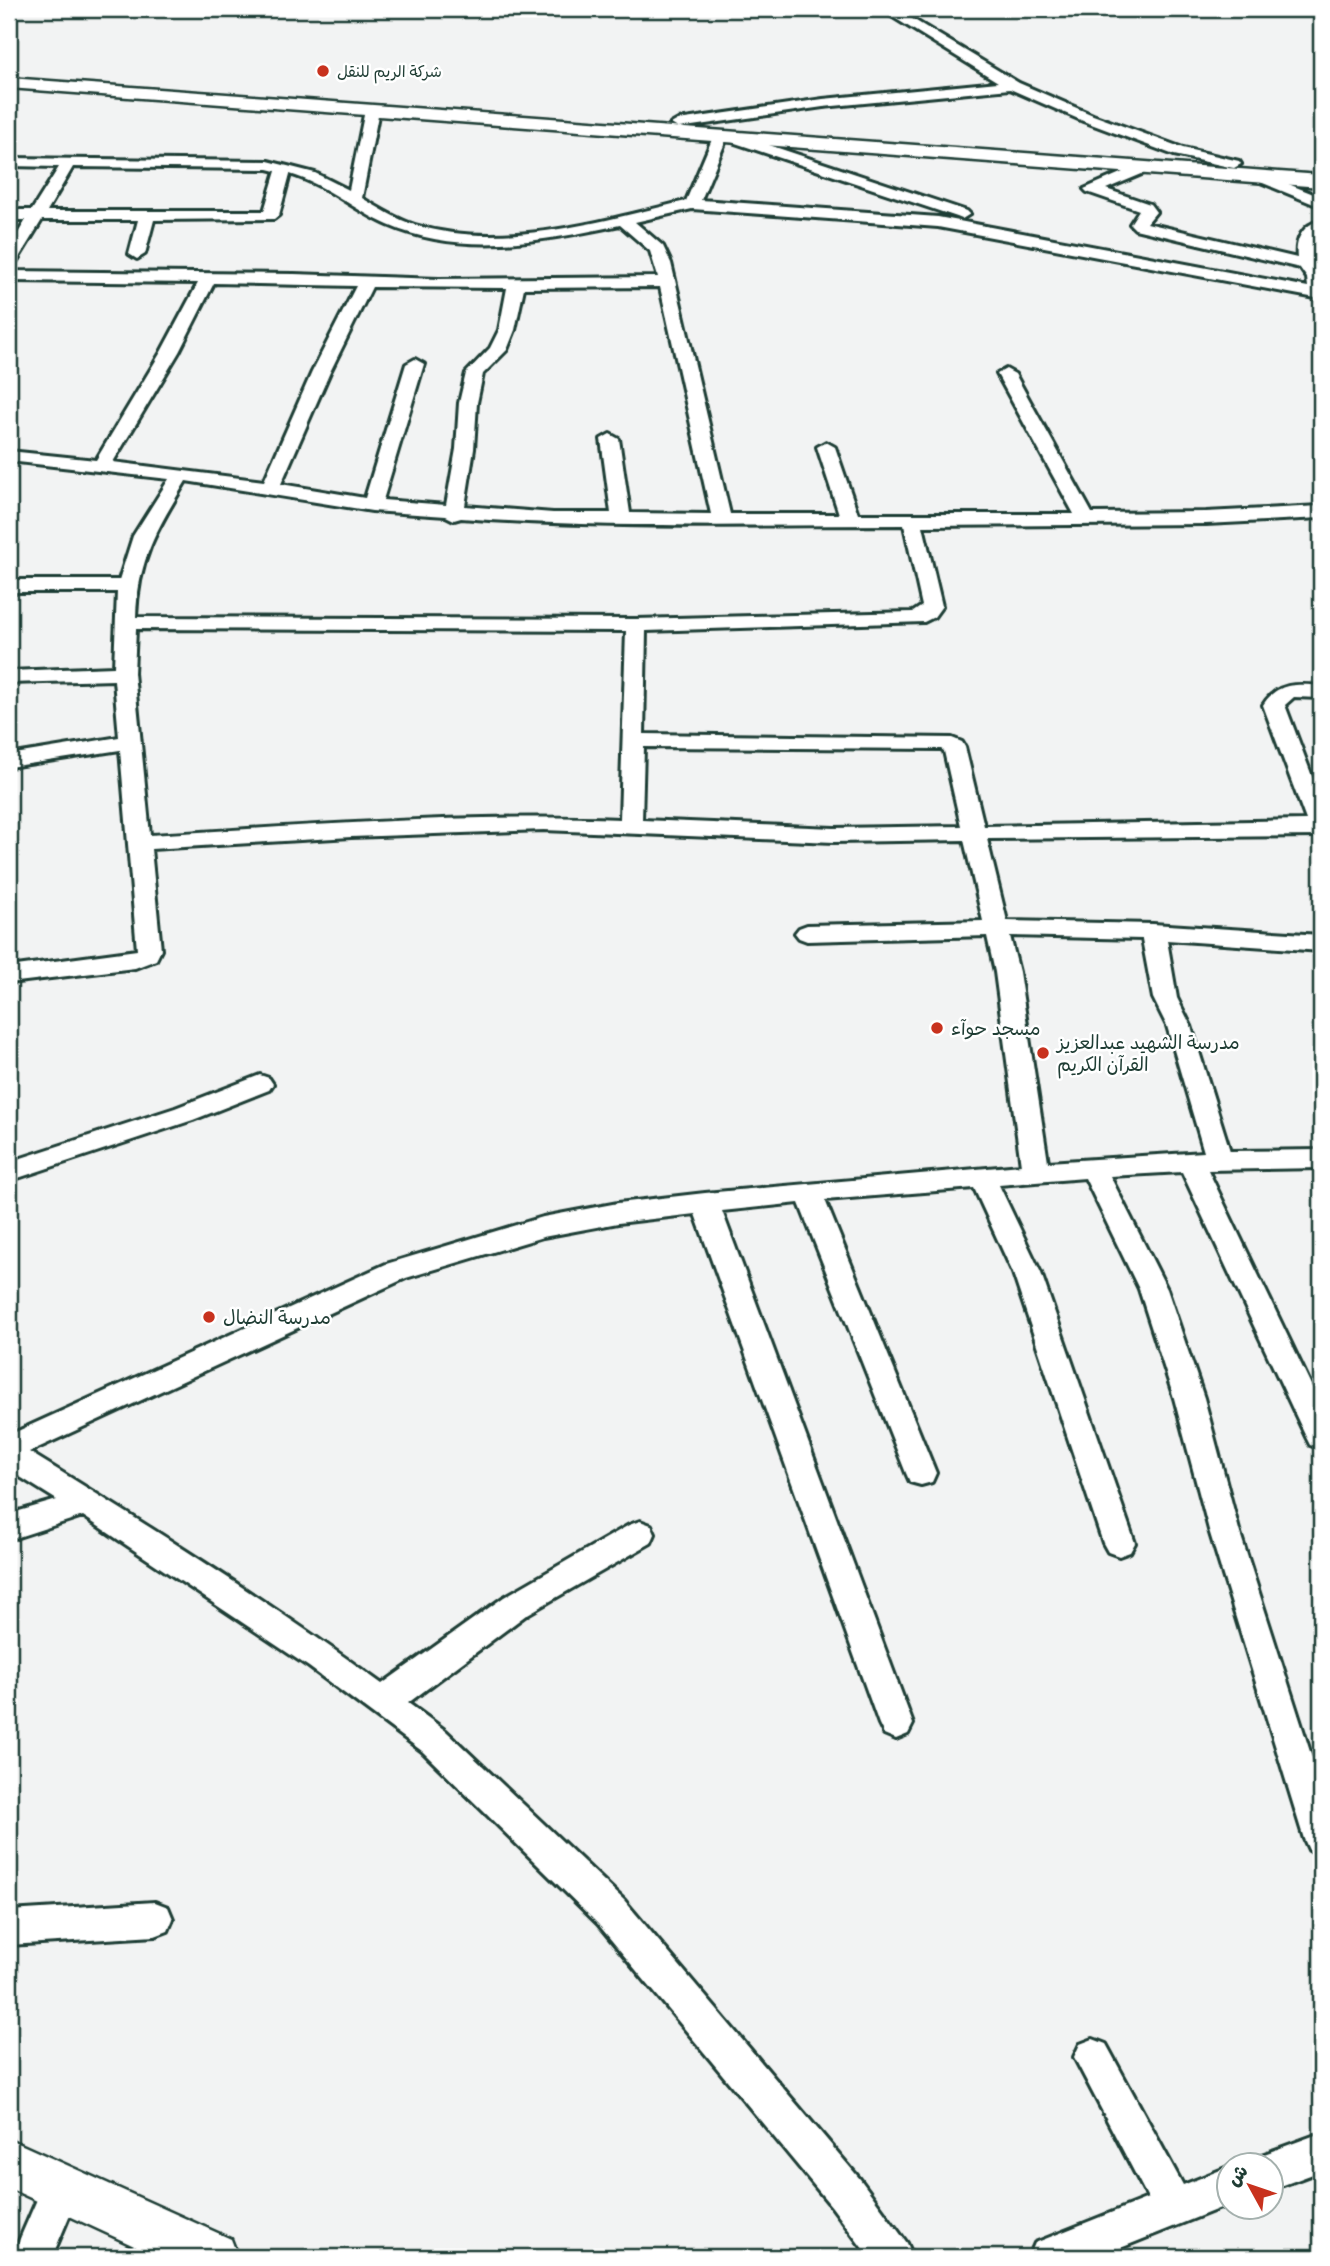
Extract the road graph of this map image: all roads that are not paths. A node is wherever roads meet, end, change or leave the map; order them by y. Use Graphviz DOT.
graph roads {
  1 [pos="913,9"];
  2 [pos="889,10"];
  3 [pos="9,74"];
  4 [pos="9,83"];
  5 [pos="1013,85"];
  6 [pos="372,110"];
  7 [pos="523,117"];
  8 [pos="678,124"];
  9 [pos="727,137"];
  10 [pos="9,162"];
  11 [pos="69,162"];
  12 [pos="1234,164"];
  13 [pos="284,168"];
  14 [pos="1144,168"];
  15 [pos="1321,171"];
  16 [pos="1258,176"];
  17 [pos="1321,181"];
  18 [pos="354,202"];
  19 [pos="1321,202"];
  20 [pos="692,204"];
  21 [pos="9,215"];
  22 [pos="37,215"];
  23 [pos="147,216"];
  24 [pos="623,220"];
  25 [pos="1321,225"];
  26 [pos="1068,246"];
  27 [pos="137,254"];
  28 [pos="9,261"];
  29 [pos="1306,265"];
  30 [pos="9,276"];
  31 [pos="209,278"];
  32 [pos="368,281"];
  33 [pos="667,282"];
  34 [pos="516,285"];
  35 [pos="1319,294"];
  36 [pos="415,364"];
  37 [pos="1006,374"];
  38 [pos="610,439"];
  39 [pos="826,447"];
  40 [pos="9,456"];
  41 [pos="101,467"];
  42 [pos="181,475"];
  43 [pos="271,486"];
  44 [pos="372,505"];
  45 [pos="1321,512"];
  46 [pos="454,514"];
  47 [pos="1086,519"];
  48 [pos="621,520"];
  49 [pos="722,520"];
  50 [pos="851,520"];
  51 [pos="912,520"];
  52 [pos="9,586"];
  53 [pos="127,586"];
  54 [pos="126,623"];
  55 [pos="636,625"];
  56 [pos="124,673"];
  57 [pos="9,677"];
  58 [pos="1321,692"];
  59 [pos="634,740"];
  60 [pos="129,742"];
  61 [pos="9,761"];
  62 [pos="631,827"];
  63 [pos="1321,828"];
  64 [pos="973,831"];
  65 [pos="138,843"];
  66 [pos="998,928"];
  67 [pos="1153,932"];
  68 [pos="807,933"];
  69 [pos="1321,943"];
  70 [pos="9,975"];
  71 [pos="260,1084"];
  72 [pos="1321,1159"];
  73 [pos="1220,1160"];
  74 [pos="1191,1162"];
  75 [pos="1093,1168"];
  76 [pos="9,1171"];
  77 [pos="1035,1174"];
  78 [pos="983,1179"];
  79 [pos="808,1192"];
  80 [pos="705,1203"];
  81 [pos="1321,1437"];
  82 [pos="9,1448"];
  83 [pos="9,1455"];
  84 [pos="921,1473"];
  85 [pos="86,1503"];
  86 [pos="9,1527"];
  87 [pos="640,1534"];
  88 [pos="1118,1543"];
  89 [pos="383,1702"];
  90 [pos="896,1724"];
  91 [pos="1321,1839"];
  92 [pos="155,1919"];
  93 [pos="9,1928"];
  94 [pos="1093,2057"];
  95 [pos="1321,2152"];
  96 [pos="9,2163"];
  97 [pos="1284,2166"];
  98 [pos="62,2188"];
  99 [pos="1214,2191"];
  100 [pos="1173,2206"];
  101 [pos="32,2257"];
  102 [pos="213,2257"];
  103 [pos="893,2257"];
  104 [pos="1049,2257"];
  1 -- 2 [label="street"];
  2 -- 5 [label="street"];
  3 -- 7 [label="main road"];
  4 -- 6 [label="main road"];
  5 -- 8 [label="street"];
  5 -- 12 [label="street"];
  6 -- 7 [label="main road"];
  6 -- 18 [label="street"];
  7 -- 8 [label="main road"];
  7 -- 9 [label="main road"];
  8 -- 12 [label="main road"];
  9 -- 14 [label="main road"];
  9 -- 20 [label="street"];
  9 -- 26 [label="street"];
  10 -- 11 [label="street"];
  11 -- 13 [label="street"];
  11 -- 22 [label="street"];
  12 -- 15 [label="main road"];
  13 -- 18 [label="street"];
  13 -- 23 [label="street"];
  14 -- 16 [label="main road"];
  14 -- 29 [label="street"];
  16 -- 17 [label="main road"];
  16 -- 19 [label="street"];
  18 -- 24 [label="street"];
  20 -- 24 [label="street"];
  20 -- 26 [label="street"];
  21 -- 22 [label="street"];
  22 -- 23 [label="street"];
  22 -- 28 [label="street"];
  23 -- 27 [label="street"];
  24 -- 33 [label="street"];
  25 -- 29 [label="street"];
  26 -- 35 [label="street"];
  29 -- 35 [label="street"];
  30 -- 31 [label="street"];
  31 -- 32 [label="street"];
  31 -- 41 [label="street"];
  32 -- 34 [label="street"];
  32 -- 43 [label="street"];
  33 -- 34 [label="street"];
  33 -- 49 [label="street"];
  34 -- 46 [label="street"];
  36 -- 44 [label="street"];
  37 -- 47 [label="street"];
  38 -- 48 [label="street"];
  39 -- 50 [label="street"];
  40 -- 41 [label="street"];
  41 -- 42 [label="street"];
  42 -- 43 [label="street"];
  42 -- 53 [label="street"];
  43 -- 44 [label="street"];
  44 -- 46 [label="street"];
  45 -- 47 [label="street"];
  46 -- 48 [label="street"];
  47 -- 51 [label="street"];
  48 -- 49 [label="street"];
  49 -- 50 [label="street"];
  50 -- 51 [label="street"];
  51 -- 55 [label="street"];
  52 -- 53 [label="street"];
  53 -- 54 [label="street"];
  54 -- 55 [label="street"];
  54 -- 56 [label="street"];
  55 -- 59 [label="street"];
  56 -- 57 [label="street"];
  56 -- 60 [label="street"];
  58 -- 63 [label="street"];
  59 -- 62 [label="street"];
  59 -- 64 [label="street"];
  60 -- 61 [label="street"];
  60 -- 65 [label="street"];
  62 -- 64 [label="street"];
  62 -- 65 [label="street"];
  63 -- 64 [label="street"];
  64 -- 66 [label="street"];
  65 -- 70 [label="street"];
  66 -- 67 [label="street"];
  66 -- 68 [label="street"];
  66 -- 77 [label="street"];
  67 -- 69 [label="street"];
  67 -- 73 [label="street"];
  71 -- 76 [label="street"];
  72 -- 73 [label="street"];
  73 -- 74 [label="street"];
  74 -- 75 [label="street"];
  74 -- 81 [label="street"];
  75 -- 77 [label="street"];
  75 -- 91 [label="street"];
  77 -- 78 [label="street"];
  78 -- 79 [label="street"];
  78 -- 88 [label="street"];
  79 -- 80 [label="street"];
  79 -- 84 [label="street"];
  80 -- 82 [label="street"];
  80 -- 90 [label="street"];
  83 -- 85 [label="street"];
  85 -- 86 [label="street"];
  85 -- 89 [label="street"];
  87 -- 89 [label="street"];
  89 -- 103 [label="street"];
  92 -- 93 [label="street"];
  94 -- 100 [label="street"];
  95 -- 97 [label="street"];
  96 -- 98 [label="main road"];
  98 -- 101 [label="street"];
  98 -- 102 [label="main road"];
  99 -- 100 [label="street"];
  100 -- 104 [label="street"];
}
